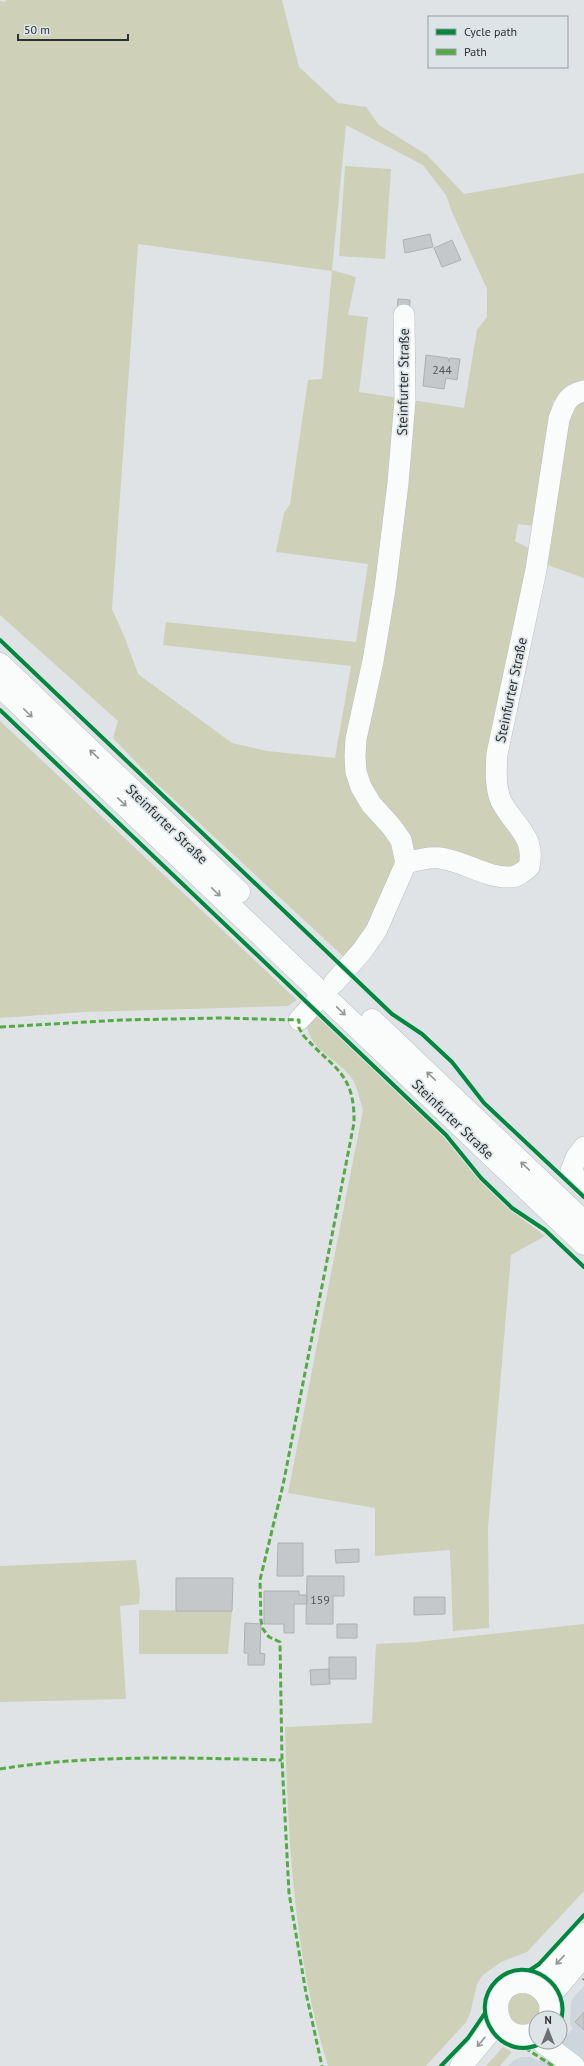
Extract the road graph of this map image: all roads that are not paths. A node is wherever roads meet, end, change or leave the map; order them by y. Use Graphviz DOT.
graph roads {
  1 [pos="404,315"];
  2 [pos="584,391"];
  3 [pos="0,664"];
  4 [pos="0,686"];
  5 [pos="406,863"];
  6 [pos="328,988"];
  7 [pos="299,1020"];
  8 [pos="584,1147"];
  9 [pos="571,1171"];
  10 [pos="584,1188"];
  11 [pos="550,1189"];
  12 [pos="584,1222"];
  13 [pos="584,1244"];
  14 [pos="584,1934"];
  15 [pos="584,1955"];
  16 [pos="544,2000"];
  17 [pos="498,2017"];
  18 [pos="528,2035"];
  19 [pos="528,2037"];
  20 [pos="568,2048"];
  21 [pos="552,2050"];
  22 [pos="461,2066"];
  23 [pos="479,2066"];
  24 [pos="574,2066"];
  25 [pos="582,2066"];
  1 -- 5 [label="street, Steinfurter Straße"];
  2 -- 5 [label="street, Steinfurter Straße"];
  6 -- 3 [label="main road, Steinfurter Straße, one-way"];
  4 -- 6 [label="main road, Steinfurter Straße, one-way"];
  5 -- 6 [label="street"];
  6 -- 7 [label="street"];
  11 -- 6 [label="main road, Steinfurter Straße, one-way"];
  6 -- 13 [label="main road, Steinfurter Straße, one-way"];
  8 -- 9 [label="street"];
  9 -- 10 [label="street"];
  9 -- 11 [label="street"];
  11 -- 12 [label="main road, Steinfurter Straße"];
  14 -- 16 [label="main road, one-way"];
  15 -- 16 [label="main road"];
  16 -- 17 [label="main road"];
  17 -- 18 [label="main road"];
  17 -- 22 [label="main road, one-way"];
  19 -- 23 [label="main road"];
  20 -- 25 [label="street"];
  21 -- 24 [label="street"];
}
